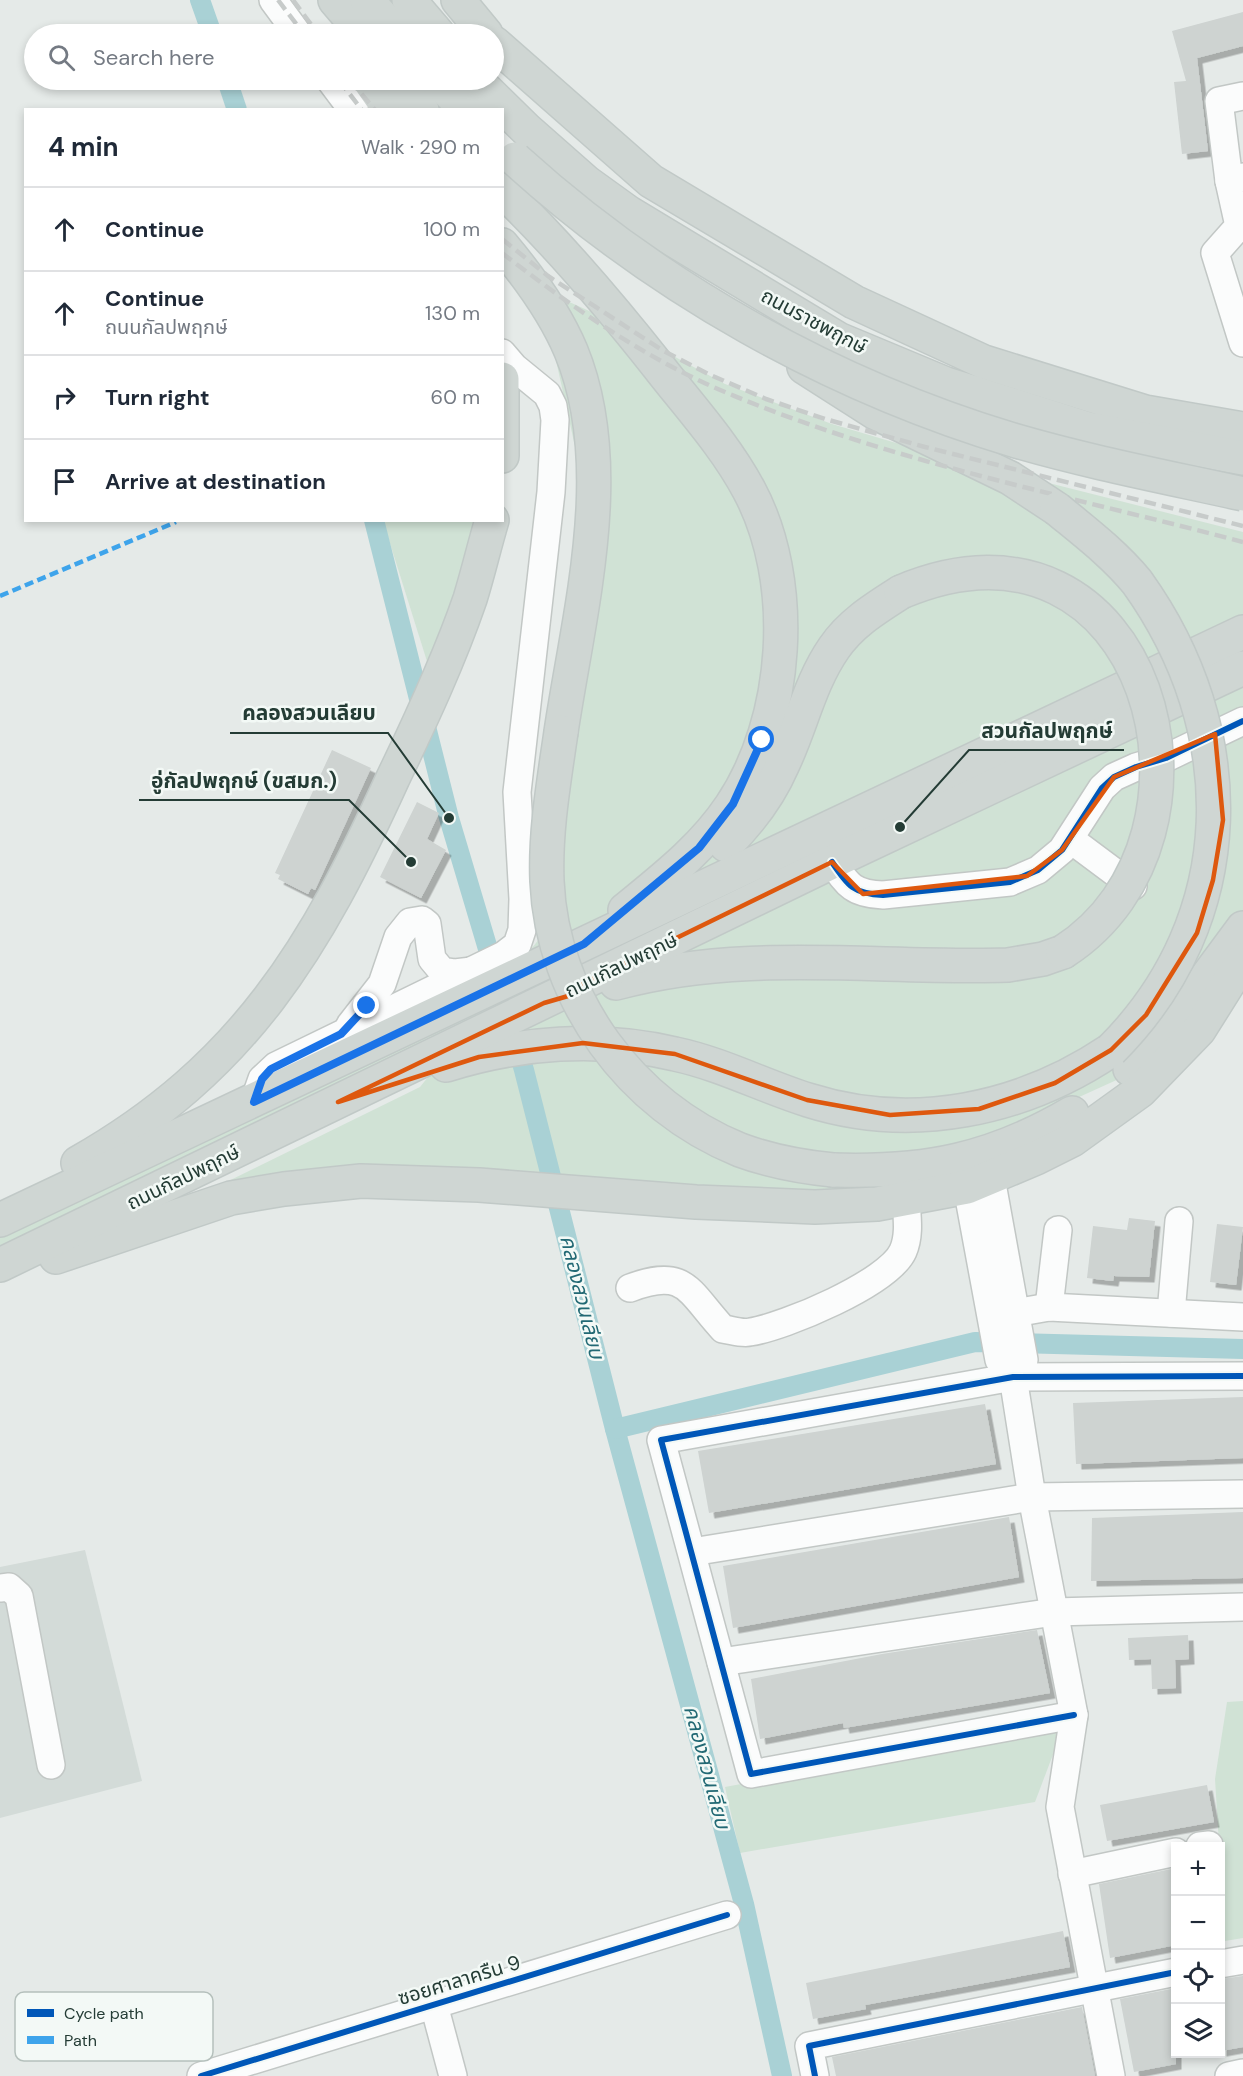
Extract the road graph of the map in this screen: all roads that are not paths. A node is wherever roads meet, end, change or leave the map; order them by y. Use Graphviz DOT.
graph roads {
  1 [pos="273,0"];
  2 [pos="313,0"];
  3 [pos="335,0"];
  4 [pos="367,0"];
  5 [pos="409,0"];
  6 [pos="458,0"];
  7 [pos="291,24"];
  8 [pos="330,24"];
  9 [pos="355,24"];
  10 [pos="388,24"];
  11 [pos="429,24"];
  12 [pos="478,24"];
  13 [pos="504,52"];
  14 [pos="338,90"];
  15 [pos="383,90"];
  16 [pos="447,90"];
  17 [pos="486,90"];
  18 [pos="1243,96"];
  19 [pos="418,108"];
  20 [pos="464,108"];
  21 [pos="509,153"];
  22 [pos="1236,179"];
  23 [pos="586,182"];
  24 [pos="504,192"];
  25 [pos="672,241"];
  26 [pos="504,247"];
  27 [pos="854,302"];
  28 [pos="1243,344"];
  29 [pos="504,355"];
  30 [pos="1243,429"];
  31 [pos="1243,458"];
  32 [pos="1243,494"];
  33 [pos="491,522"];
  34 [pos="1243,632"];
  35 [pos="1243,668"];
  36 [pos="1243,721"];
  37 [pos="1070,838"];
  38 [pos="832,862"];
  39 [pos="1133,886"];
  40 [pos="1243,928"];
  41 [pos="584,944"];
  42 [pos="1243,960"];
  43 [pos="492,972"];
  44 [pos="535,1007"];
  45 [pos="341,1034"];
  46 [pos="498,1039"];
  47 [pos="254,1102"];
  48 [pos="979,1183"];
  49 [pos="906,1200"];
  50 [pos="0,1204"];
  51 [pos="0,1220"];
  52 [pos="1179,1221"];
  53 [pos="1058,1230"];
  54 [pos="0,1264"];
  55 [pos="0,1277"];
  56 [pos="630,1288"];
  57 [pos="1049,1307"];
  58 [pos="1171,1313"];
  59 [pos="1243,1317"];
  60 [pos="1005,1323"];
  61 [pos="1012,1366"];
  62 [pos="1243,1376"];
  63 [pos="1243,1494"];
  64 [pos="1032,1497"];
  65 [pos="692,1552"];
  66 [pos="0,1588"];
  67 [pos="1243,1607"];
  68 [pos="1054,1612"];
  69 [pos="721,1662"];
  70 [pos="1074,1715"];
  71 [pos="51,1765"];
  72 [pos="1171,1853"];
  73 [pos="1072,1874"];
  74 [pos="727,1916"];
  75 [pos="1243,1959"];
  76 [pos="1225,1963"];
  77 [pos="1171,1973"];
  78 [pos="1094,1988"];
  79 [pos="434,2005"];
  80 [pos="1243,2073"];
  81 [pos="201,2076"];
  82 [pos="453,2076"];
  83 [pos="814,2076"];
  84 [pos="1111,2076"];
  85 [pos="1229,2076"];
  1 -- 7 [label="street"];
  2 -- 8 [label="main road"];
  3 -- 9 [label="main road"];
  4 -- 10 [label="main road"];
  5 -- 11 [label="main road"];
  6 -- 12 [label="main road"];
  13 -- 27 [label="main road, ถนนราชพฤกษ์"];
  14 -- 15 [label="street"];
  15 -- 19 [label="main road"];
  16 -- 20 [label="main road"];
  17 -- 23 [label="main road, ถนนราชพฤกษ์"];
  18 -- 22 [label="street"];
  21 -- 32 [label="main road, ถนนราชพฤกษ์, bridge"];
  22 -- 28 [label="street"];
  23 -- 25 [label="main road, ถนนราชพฤกษ์"];
  23 -- 46 [label="main road, bridge"];
  24 -- 41 [label="main road"];
  25 -- 27 [label="main road"];
  25 -- 31 [label="main road, ถนนราชพฤกษ์"];
  26 -- 40 [label="main road, bridge"];
  27 -- 30 [label="main road, ถนนราชพฤกษ์"];
  29 -- 43 [label="street"];
  33 -- 50 [label="main road"];
  34 -- 41 [label="main road, ถนนกัลปพฤกษ์"];
  35 -- 38 [label="main road, ถนนกัลปพฤกษ์"];
  36 -- 37 [label="street"];
  37 -- 38 [label="street"];
  37 -- 39 [label="street"];
  38 -- 44 [label="main road, ถนนกัลปพฤกษ์"];
  41 -- 43 [label="main road, ถนนกัลปพฤกษ์"];
  41 -- 44 [label="main road, bridge"];
  42 -- 48 [label="main road"];
  43 -- 45 [label="street"];
  43 -- 45 [label="street"];
  43 -- 47 [label="main road, ถนนกัลปพฤกษ์"];
  44 -- 46 [label="main road, ถนนกัลปพฤกษ์"];
  45 -- 47 [label="street"];
  46 -- 54 [label="main road, ถนนกัลปพฤกษ์"];
  47 -- 51 [label="main road, ถนนกัลปพฤกษ์"];
  48 -- 49 [label="main road"];
  48 -- 60 [label="street"];
  49 -- 55 [label="main road"];
  49 -- 56 [label="street"];
  52 -- 58 [label="street"];
  53 -- 57 [label="street"];
  57 -- 58 [label="street"];
  57 -- 60 [label="street"];
  58 -- 59 [label="street"];
  60 -- 61 [label="street"];
  61 -- 62 [label="street"];
  61 -- 64 [label="street"];
  61 -- 65 [label="street"];
  63 -- 64 [label="street"];
  64 -- 65 [label="street"];
  64 -- 68 [label="street"];
  65 -- 69 [label="street"];
  66 -- 71 [label="street"];
  67 -- 68 [label="street"];
  68 -- 69 [label="street"];
  68 -- 70 [label="street"];
  69 -- 70 [label="street"];
  70 -- 73 [label="street"];
  72 -- 73 [label="street"];
  73 -- 78 [label="street"];
  74 -- 79 [label="street, ซอยศาลาครืน 9"];
  75 -- 76 [label="street"];
  77 -- 78 [label="street"];
  78 -- 83 [label="street"];
  78 -- 84 [label="street"];
  79 -- 81 [label="street, ซอยศาลาครืน 9"];
  79 -- 82 [label="street"];
  80 -- 85 [label="street"];
}
